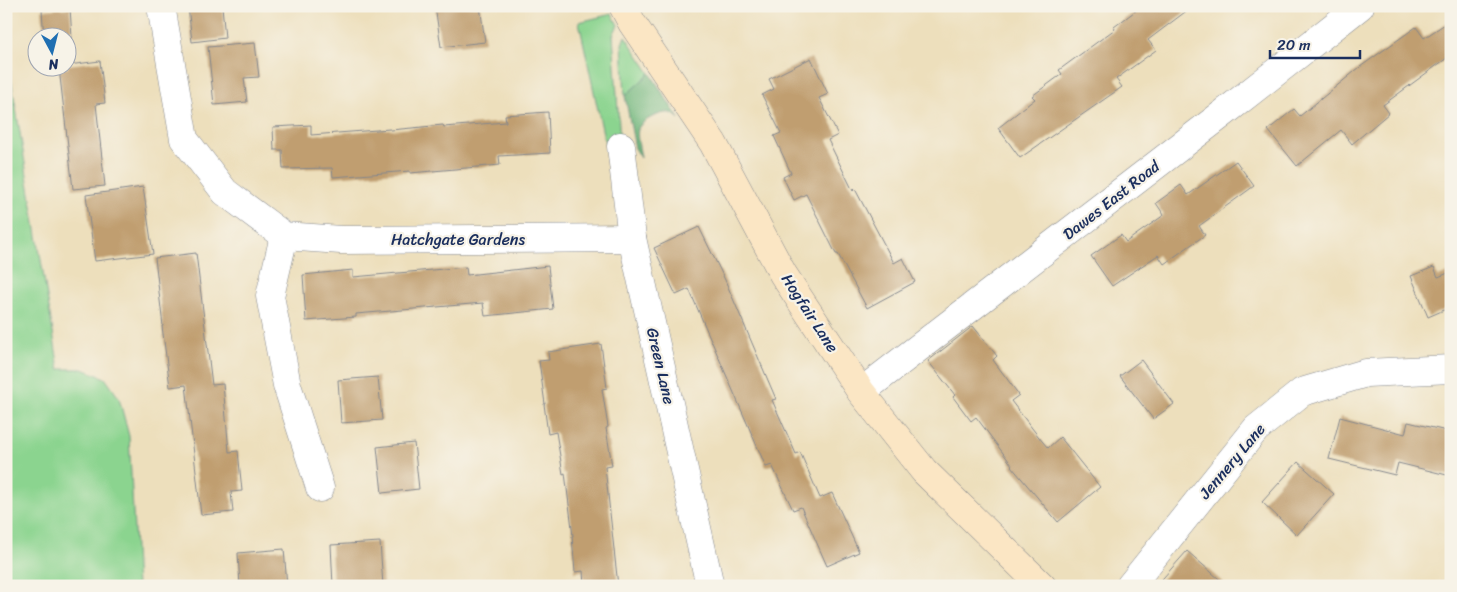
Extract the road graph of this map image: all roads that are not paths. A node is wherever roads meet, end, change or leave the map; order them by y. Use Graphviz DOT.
graph roads {
  1 [pos="160,6"];
  2 [pos="623,6"];
  3 [pos="1360,6"];
  4 [pos="621,146"];
  5 [pos="284,236"];
  6 [pos="632,238"];
  7 [pos="1451,369"];
  8 [pos="862,392"];
  9 [pos="320,488"];
  10 [pos="710,586"];
  11 [pos="1042,586"];
  12 [pos="1130,586"];
  1 -- 5 [label="street"];
  2 -- 8 [label="street, Hogfair Lane"];
  3 -- 8 [label="street, Dawes East Road"];
  4 -- 6 [label="street, Green Lane"];
  5 -- 6 [label="street, Hatchgate Gardens"];
  5 -- 9 [label="street"];
  6 -- 10 [label="street, Green Lane"];
  7 -- 12 [label="street, Jennery Lane"];
  8 -- 11 [label="street, Hogfair Lane"];
}
